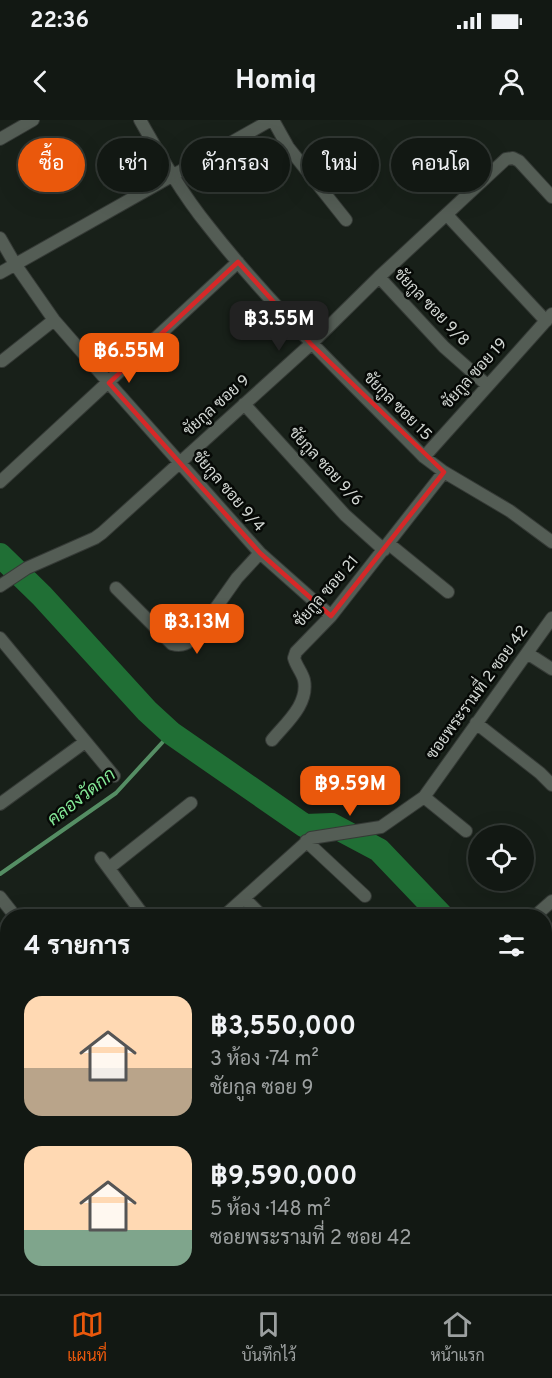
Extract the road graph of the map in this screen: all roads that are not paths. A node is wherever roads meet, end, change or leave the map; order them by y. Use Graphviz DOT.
graph roads {
  1 [pos="33,120"];
  2 [pos="140,120"];
  3 [pos="272,120"];
  4 [pos="0,139"];
  5 [pos="171,175"];
  6 [pos="552,198"];
  7 [pos="447,215"];
  8 [pos="346,220"];
  9 [pos="0,238"];
  10 [pos="238,262"];
  11 [pos="15,264"];
  12 [pos="0,273"];
  13 [pos="379,278"];
  14 [pos="549,317"];
  15 [pos="54,320"];
  16 [pos="311,344"];
  17 [pos="2,361"];
  18 [pos="108,383"];
  19 [pos="487,385"];
  20 [pos="244,404"];
  21 [pos="424,457"];
  22 [pos="180,462"];
  23 [pos="444,472"];
  24 [pos="0,483"];
  25 [pos="552,542"];
  26 [pos="387,547"];
  27 [pos="260,554"];
  28 [pos="2,584"];
  29 [pos="116,588"];
  30 [pos="448,592"];
  31 [pos="331,616"];
  32 [pos="552,618"];
  33 [pos="0,638"];
  34 [pos="527,653"];
  35 [pos="552,669"];
  36 [pos="476,723"];
  37 [pos="272,740"];
  38 [pos="85,742"];
  39 [pos="114,776"];
  40 [pos="552,785"];
  41 [pos="424,796"];
  42 [pos="191,803"];
  43 [pos="0,804"];
  44 [pos="466,831"];
  45 [pos="306,841"];
  46 [pos="0,897"];
  47 [pos="366,897"];
  48 [pos="244,898"];
  49 [pos="9,909"];
  50 [pos="139,909"];
  51 [pos="232,909"];
  52 [pos="255,909"];
  1 -- 4 [label="street"];
  2 -- 5 [label="street, ชัยกูล ซอย 15"];
  3 -- 5 [label="street"];
  3 -- 8 [label="street"];
  5 -- 10 [label="street, ชัยกูล ซอย 15"];
  5 -- 11 [label="street"];
  6 -- 7 [label="street, ชัยกูล ซอย 9"];
  7 -- 13 [label="street, ชัยกูล ซอย 9"];
  7 -- 14 [label="street"];
  9 -- 11 [label="street, ชัยกูล ซอย 9/4"];
  10 -- 16 [label="street, ชัยกูล ซอย 15"];
  10 -- 18 [label="street"];
  11 -- 12 [label="street"];
  11 -- 15 [label="street, ชัยกูล ซอย 9/4"];
  13 -- 16 [label="street, ชัยกูล ซอย 9"];
  13 -- 19 [label="street, ชัยกูล ซอย 9/8"];
  14 -- 19 [label="street, ชัยกูล ซอย 19"];
  15 -- 17 [label="street"];
  15 -- 18 [label="street, ชัยกูล ซอย 9/4"];
  16 -- 20 [label="street, ชัยกูล ซอย 9"];
  16 -- 21 [label="street, ชัยกูล ซอย 15"];
  18 -- 22 [label="street, ชัยกูล ซอย 9/4"];
  18 -- 24 [label="street"];
  19 -- 21 [label="street, ชัยกูล ซอย 19"];
  20 -- 22 [label="street, ชัยกูล ซอย 9"];
  20 -- 26 [label="street, ชัยกูล ซอย 9/6"];
  21 -- 23 [label="street, ชัยกูล ซอย 15"];
  22 -- 27 [label="street, ชัยกูล ซอย 9/4"];
  22 -- 28 [label="street, ชัยกูล ซอย 9"];
  23 -- 25 [label="street, ชัยกูล ซอย 15"];
  23 -- 26 [label="street, ชัยกูล ซอย 21"];
  26 -- 30 [label="street, ชัยกูล ซอย 9/6"];
  26 -- 31 [label="street, ชัยกูล ซอย 21"];
  27 -- 29 [label="street"];
  27 -- 31 [label="street, ชัยกูล ซอย 9/4"];
  31 -- 37 [label="street, ชัยกูล ซอย 21"];
  32 -- 34 [label="street, ซอยพระรามที่ 2 ซอย 42"];
  33 -- 38 [label="street"];
  34 -- 35 [label="street"];
  34 -- 36 [label="street, ซอยพระรามที่ 2 ซอย 42"];
  36 -- 40 [label="street"];
  36 -- 41 [label="street, ซอยพระรามที่ 2 ซอย 42"];
  38 -- 39 [label="street"];
  38 -- 43 [label="street"];
  41 -- 44 [label="street"];
  41 -- 45 [label="street, ซอยพระรามที่ 2 ซอย 42"];
  42 -- 50 [label="street"];
  45 -- 47 [label="street"];
  45 -- 48 [label="street, ซอยพระรามที่ 2 ซอย 42"];
  46 -- 49 [label="street"];
  48 -- 51 [label="street, ซอยพระรามที่ 2 ซอย 42"];
  48 -- 52 [label="street"];
}
